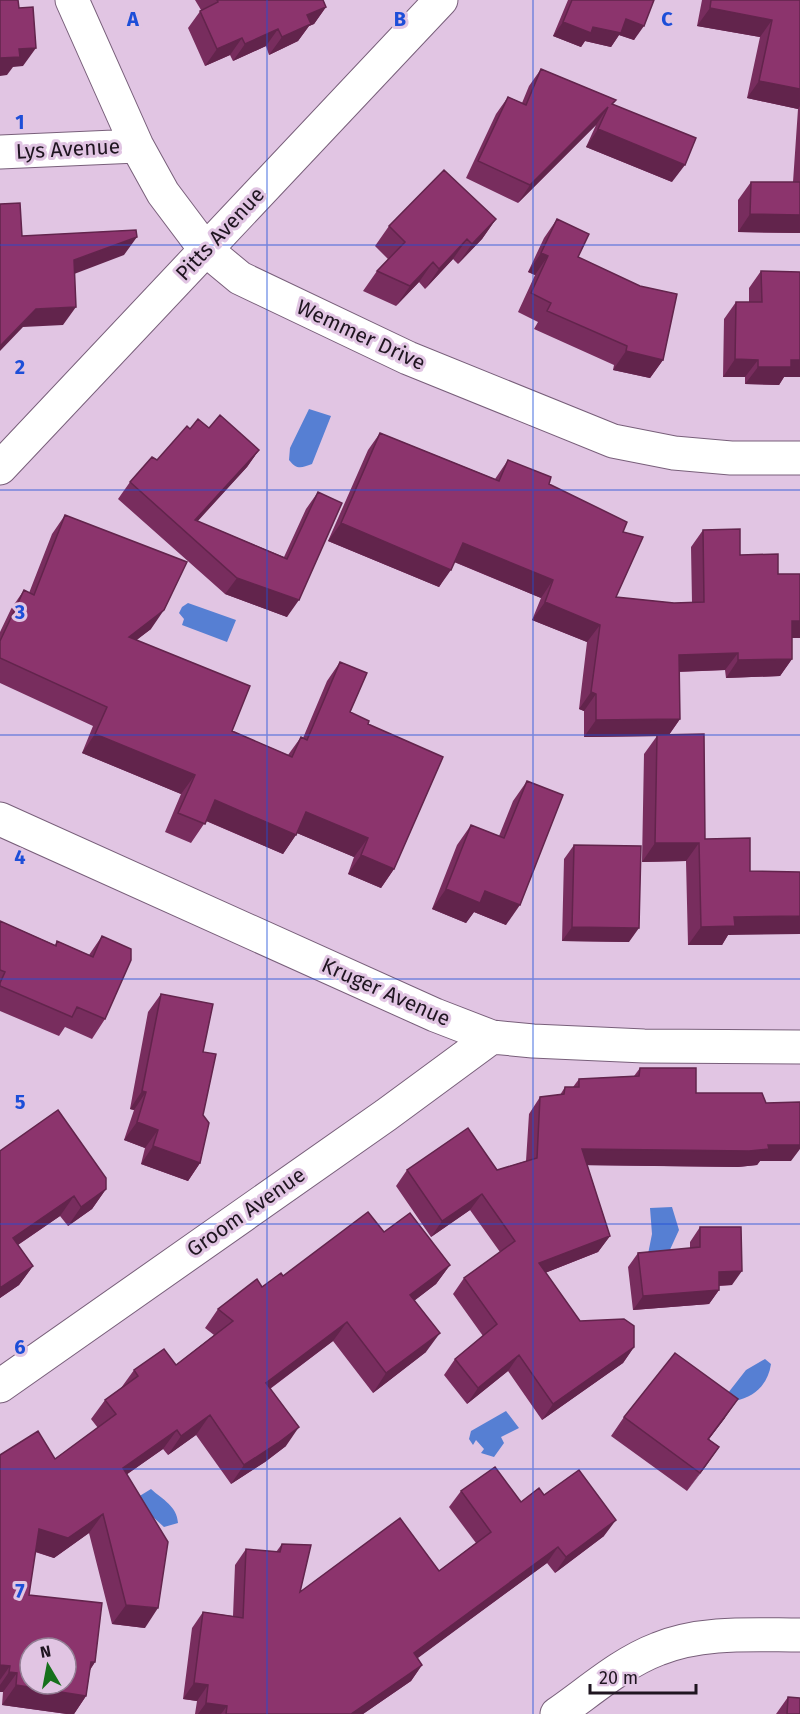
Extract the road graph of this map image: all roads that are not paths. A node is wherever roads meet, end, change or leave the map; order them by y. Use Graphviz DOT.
graph roads {
  1 [pos="72,0"];
  2 [pos="441,0"];
  3 [pos="137,146"];
  4 [pos="0,152"];
  5 [pos="205,249"];
  6 [pos="800,458"];
  7 [pos="0,468"];
  8 [pos="0,819"];
  9 [pos="492,1036"];
  10 [pos="800,1047"];
  11 [pos="0,1386"];
  12 [pos="800,1635"];
  13 [pos="556,1714"];
  1 -- 3 [label="street, Wemmer Drive"];
  2 -- 5 [label="street, Pitts Avenue"];
  3 -- 4 [label="street, Lys Avenue"];
  3 -- 5 [label="street, Wemmer Drive"];
  5 -- 6 [label="street, Wemmer Drive"];
  5 -- 7 [label="street, Pitts Avenue"];
  8 -- 9 [label="street, Kruger Avenue"];
  9 -- 10 [label="street, Kruger Avenue"];
  9 -- 11 [label="street, Groom Avenue"];
  12 -- 13 [label="street"];
}
